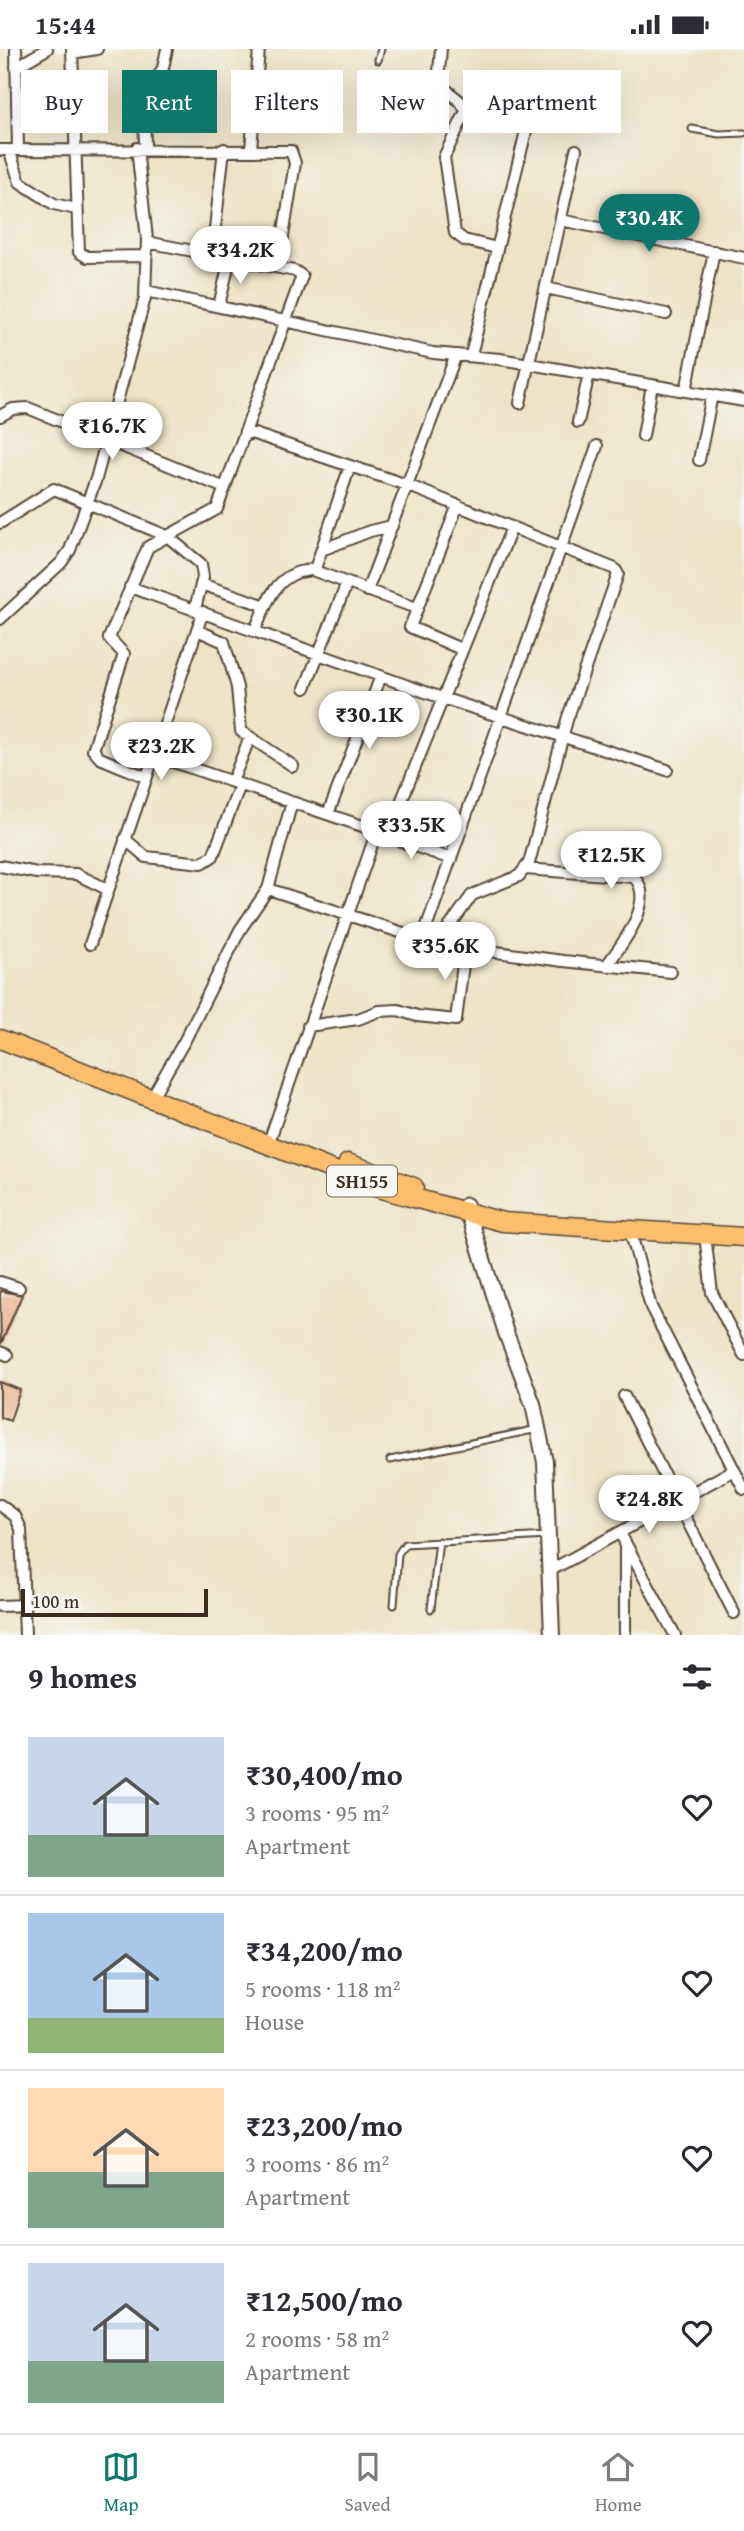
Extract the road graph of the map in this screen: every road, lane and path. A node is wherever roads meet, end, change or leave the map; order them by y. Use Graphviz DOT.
graph roads {
  1 [pos="16,49"];
  2 [pos="47,49"];
  3 [pos="97,49"];
  4 [pos="167,49"];
  5 [pos="259,49"];
  6 [pos="381,49"];
  7 [pos="441,49"];
  8 [pos="72,51"];
  9 [pos="378,60"];
  10 [pos="16,67"];
  11 [pos="692,129"];
  12 [pos="526,133"];
  13 [pos="744,133"];
  14 [pos="141,148"];
  15 [pos="73,149"];
  16 [pos="223,149"];
  17 [pos="250,149"];
  18 [pos="9,150"];
  19 [pos="576,150"];
  20 [pos="76,209"];
  21 [pos="561,220"];
  22 [pos="147,242"];
  23 [pos="498,247"];
  24 [pos="714,251"];
  25 [pos="212,255"];
  26 [pos="147,256"];
  27 [pos="230,258"];
  28 [pos="744,258"];
  29 [pos="278,267"];
  30 [pos="546,288"];
  31 [pos="146,291"];
  32 [pos="219,306"];
  33 [pos="666,314"];
  34 [pos="286,320"];
  35 [pos="456,355"];
  36 [pos="471,355"];
  37 [pos="529,364"];
  38 [pos="589,374"];
  39 [pos="652,385"];
  40 [pos="686,391"];
  41 [pos="712,395"];
  42 [pos="744,401"];
  43 [pos="520,403"];
  44 [pos="0,416"];
  45 [pos="578,422"];
  46 [pos="245,431"];
  47 [pos="643,436"];
  48 [pos="106,442"];
  49 [pos="597,446"];
  50 [pos="699,460"];
  51 [pos="350,466"];
  52 [pos="407,485"];
  53 [pos="225,488"];
  54 [pos="88,502"];
  55 [pos="458,505"];
  56 [pos="0,523"];
  57 [pos="392,527"];
  58 [pos="512,527"];
  59 [pos="167,536"];
  60 [pos="559,546"];
  61 [pos="324,549"];
  62 [pos="312,570"];
  63 [pos="346,583"];
  64 [pos="201,584"];
  65 [pos="130,587"];
  66 [pos="367,591"];
  67 [pos="265,606"];
  68 [pos="416,608"];
  69 [pos="199,610"];
  70 [pos="0,619"];
  71 [pos="197,630"];
  72 [pos="255,630"];
  73 [pos="461,649"];
  74 [pos="320,654"];
  75 [pos="381,676"];
  76 [pos="305,688"];
  77 [pos="442,698"];
  78 [pos="500,718"];
  79 [pos="250,737"];
  80 [pos="562,739"];
  81 [pos="153,755"];
  82 [pos="293,766"];
  83 [pos="667,770"];
  84 [pos="146,777"];
  85 [pos="236,783"];
  86 [pos="292,802"];
  87 [pos="328,814"];
  88 [pos="382,834"];
  89 [pos="125,839"];
  90 [pos="451,859"];
  91 [pos="0,866"];
  92 [pos="525,869"];
  93 [pos="107,889"];
  94 [pos="268,889"];
  95 [pos="348,916"];
  96 [pos="422,940"];
  97 [pos="90,944"];
  98 [pos="437,944"];
  99 [pos="465,948"];
  100 [pos="606,965"];
  101 [pos="671,972"];
  102 [pos="308,1026"];
  103 [pos="0,1037"];
  104 [pos="156,1090"];
  105 [pos="271,1136"];
  106 [pos="466,1207"];
  107 [pos="744,1229"];
  108 [pos="631,1230"];
  109 [pos="705,1235"];
  110 [pos="744,1237"];
  111 [pos="0,1282"];
  112 [pos="19,1288"];
  113 [pos="744,1355"];
  114 [pos="624,1396"];
  115 [pos="538,1429"];
  116 [pos="390,1460"];
  117 [pos="734,1470"];
  118 [pos="744,1489"];
  119 [pos="677,1501"];
  120 [pos="0,1505"];
  121 [pos="548,1536"];
  122 [pos="622,1537"];
  123 [pos="439,1541"];
  124 [pos="549,1571"];
  125 [pos="24,1605"];
  126 [pos="394,1605"];
  127 [pos="0,1606"];
  128 [pos="431,1609"];
  129 [pos="734,1613"];
  130 [pos="25,1635"];
  131 [pos="552,1635"];
  132 [pos="625,1635"];
  133 [pos="675,1635"];
  1 -- 10 [label="street"];
  2 -- 10 [label="street"];
  3 -- 8 [label="street"];
  4 -- 14 [label="street"];
  5 -- 17 [label="street"];
  6 -- 9 [label="lane"];
  7 -- 23 [label="street"];
  8 -- 15 [label="street"];
  10 -- 18 [label="street"];
  11 -- 13 [label="lane"];
  12 -- 23 [label="street"];
  14 -- 15 [label="street"];
  14 -- 16 [label="street"];
  14 -- 22 [label="street"];
  15 -- 18 [label="street"];
  15 -- 20 [label="street"];
  16 -- 17 [label="street"];
  16 -- 25 [label="street"];
  17 -- 29 [label="street"];
  18 -- 20 [label="street"];
  19 -- 21 [label="street"];
  20 -- 26 [label="street"];
  21 -- 24 [label="street"];
  21 -- 30 [label="street"];
  22 -- 25 [label="street"];
  22 -- 26 [label="street"];
  23 -- 36 [label="street"];
  24 -- 28 [label="street"];
  24 -- 40 [label="street"];
  25 -- 27 [label="street"];
  26 -- 31 [label="street"];
  27 -- 29 [label="street"];
  27 -- 32 [label="street"];
  29 -- 34 [label="street"];
  30 -- 33 [label="street"];
  30 -- 37 [label="street"];
  31 -- 32 [label="street"];
  31 -- 48 [label="street"];
  32 -- 34 [label="street"];
  34 -- 35 [label="street"];
  34 -- 46 [label="street"];
  35 -- 36 [label="street"];
  35 -- 52 [label="street"];
  36 -- 37 [label="street"];
  37 -- 38 [label="street"];
  37 -- 43 [label="street"];
  38 -- 39 [label="street"];
  38 -- 45 [label="street"];
  39 -- 40 [label="street"];
  39 -- 47 [label="street"];
  40 -- 41 [label="street"];
  41 -- 42 [label="street"];
  41 -- 50 [label="street"];
  44 -- 48 [label="street"];
  46 -- 51 [label="street"];
  46 -- 53 [label="street"];
  48 -- 53 [label="street"];
  48 -- 54 [label="street"];
  49 -- 60 [label="street"];
  51 -- 52 [label="street"];
  51 -- 61 [label="street"];
  52 -- 55 [label="street"];
  52 -- 57 [label="street"];
  53 -- 59 [label="street"];
  54 -- 56 [label="street"];
  54 -- 59 [label="street"];
  54 -- 70 [label="street"];
  55 -- 58 [label="street"];
  55 -- 68 [label="street"];
  57 -- 61 [label="street"];
  57 -- 66 [label="street"];
  58 -- 60 [label="street"];
  58 -- 73 [label="street"];
  59 -- 64 [label="street"];
  59 -- 65 [label="street"];
  60 -- 78 [label="street"];
  60 -- 80 [label="street"];
  61 -- 62 [label="street"];
  62 -- 63 [label="street"];
  62 -- 67 [label="street"];
  63 -- 66 [label="street"];
  63 -- 74 [label="street"];
  64 -- 67 [label="street"];
  64 -- 69 [label="street"];
  65 -- 69 [label="street"];
  65 -- 84 [label="street"];
  66 -- 68 [label="street"];
  67 -- 72 [label="street"];
  68 -- 73 [label="street"];
  69 -- 71 [label="street"];
  69 -- 72 [label="street"];
  71 -- 79 [label="street"];
  71 -- 81 [label="street"];
  72 -- 74 [label="street"];
  73 -- 77 [label="street"];
  74 -- 75 [label="street"];
  74 -- 76 [label="street"];
  75 -- 77 [label="street"];
  75 -- 87 [label="street"];
  77 -- 78 [label="street"];
  77 -- 88 [label="street"];
  78 -- 80 [label="street"];
  78 -- 90 [label="street"];
  79 -- 82 [label="street"];
  79 -- 85 [label="street"];
  80 -- 83 [label="street"];
  80 -- 92 [label="street"];
  81 -- 84 [label="street"];
  81 -- 85 [label="street"];
  84 -- 89 [label="street"];
  85 -- 86 [label="street"];
  85 -- 89 [label="street"];
  86 -- 87 [label="street"];
  86 -- 94 [label="street"];
  87 -- 88 [label="street"];
  88 -- 90 [label="street"];
  88 -- 95 [label="street"];
  89 -- 93 [label="street"];
  90 -- 96 [label="street"];
  91 -- 93 [label="street"];
  92 -- 98 [label="street"];
  92 -- 100 [label="street"];
  93 -- 97 [label="street"];
  94 -- 95 [label="street"];
  94 -- 104 [label="street"];
  95 -- 96 [label="street"];
  95 -- 102 [label="street"];
  96 -- 98 [label="street"];
  98 -- 99 [label="street"];
  99 -- 100 [label="street"];
  99 -- 102 [label="street"];
  100 -- 101 [label="street"];
  102 -- 105 [label="street"];
  103 -- 104 [label="main road, SH155"];
  103 -- 106 [label="main road, SH155"];
  104 -- 105 [label="main road, SH155"];
  105 -- 106 [label="main road, SH155"];
  106 -- 107 [label="main road, SH155"];
  106 -- 108 [label="main road, SH155"];
  106 -- 115 [label="street"];
  108 -- 109 [label="main road, SH155"];
  108 -- 117 [label="street"];
  109 -- 110 [label="main road, SH155"];
  109 -- 113 [label="street"];
  111 -- 112 [label="street"];
  114 -- 119 [label="street"];
  115 -- 116 [label="lane"];
  115 -- 121 [label="street"];
  117 -- 118 [label="street"];
  117 -- 119 [label="street"];
  119 -- 122 [label="street"];
  119 -- 129 [label="street"];
  120 -- 125 [label="street"];
  121 -- 123 [label="lane"];
  121 -- 124 [label="street"];
  122 -- 124 [label="street"];
  122 -- 132 [label="street"];
  122 -- 133 [label="street"];
  123 -- 126 [label="lane"];
  123 -- 128 [label="lane"];
  124 -- 131 [label="street"];
  125 -- 127 [label="street"];
  125 -- 130 [label="street"];
}
